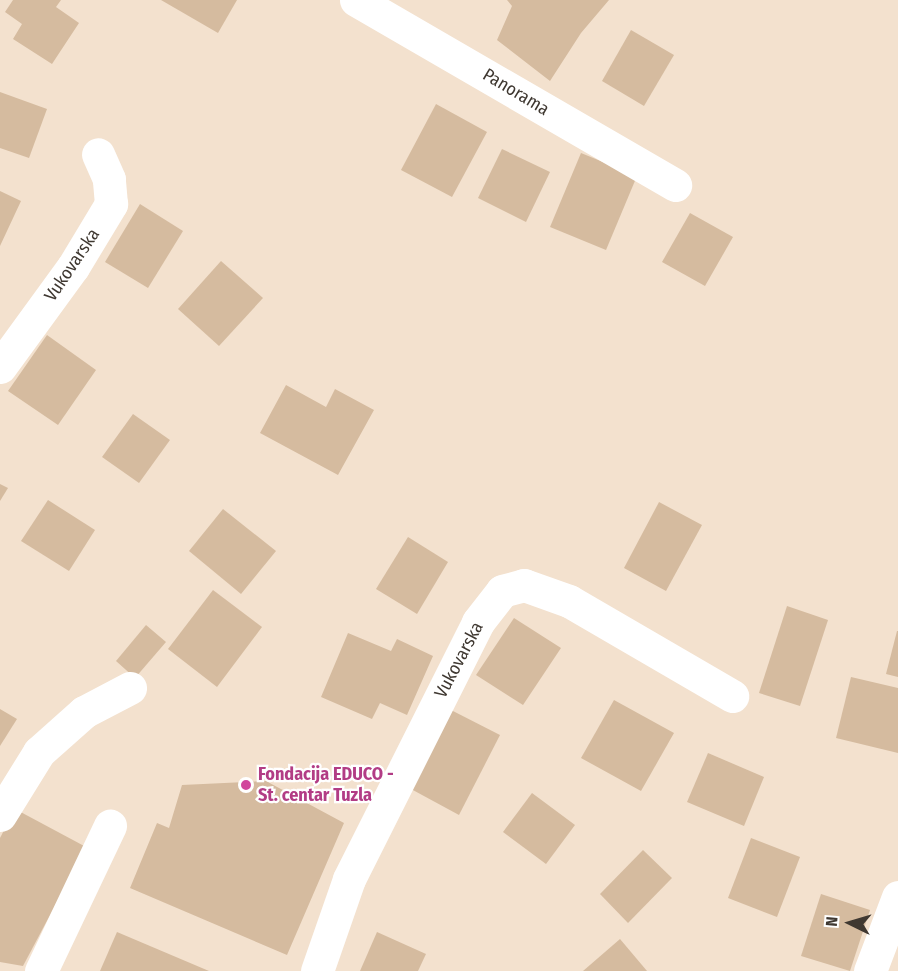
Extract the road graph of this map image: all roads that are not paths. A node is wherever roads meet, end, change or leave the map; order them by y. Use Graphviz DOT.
graph roads {
  1 [pos="356,0"];
  2 [pos="98,154"];
  3 [pos="675,185"];
  4 [pos="0,367"];
  5 [pos="130,688"];
  6 [pos="732,696"];
  7 [pos="0,815"];
  8 [pos="110,826"];
  9 [pos="898,897"];
  10 [pos="41,971"];
  11 [pos="317,971"];
  12 [pos="870,971"];
  1 -- 3 [label="street, Panorama"];
  2 -- 4 [label="street, Vukovarska"];
  5 -- 7 [label="street"];
  6 -- 11 [label="street, Vukovarska"];
  8 -- 10 [label="street"];
  9 -- 12 [label="street"];
}
